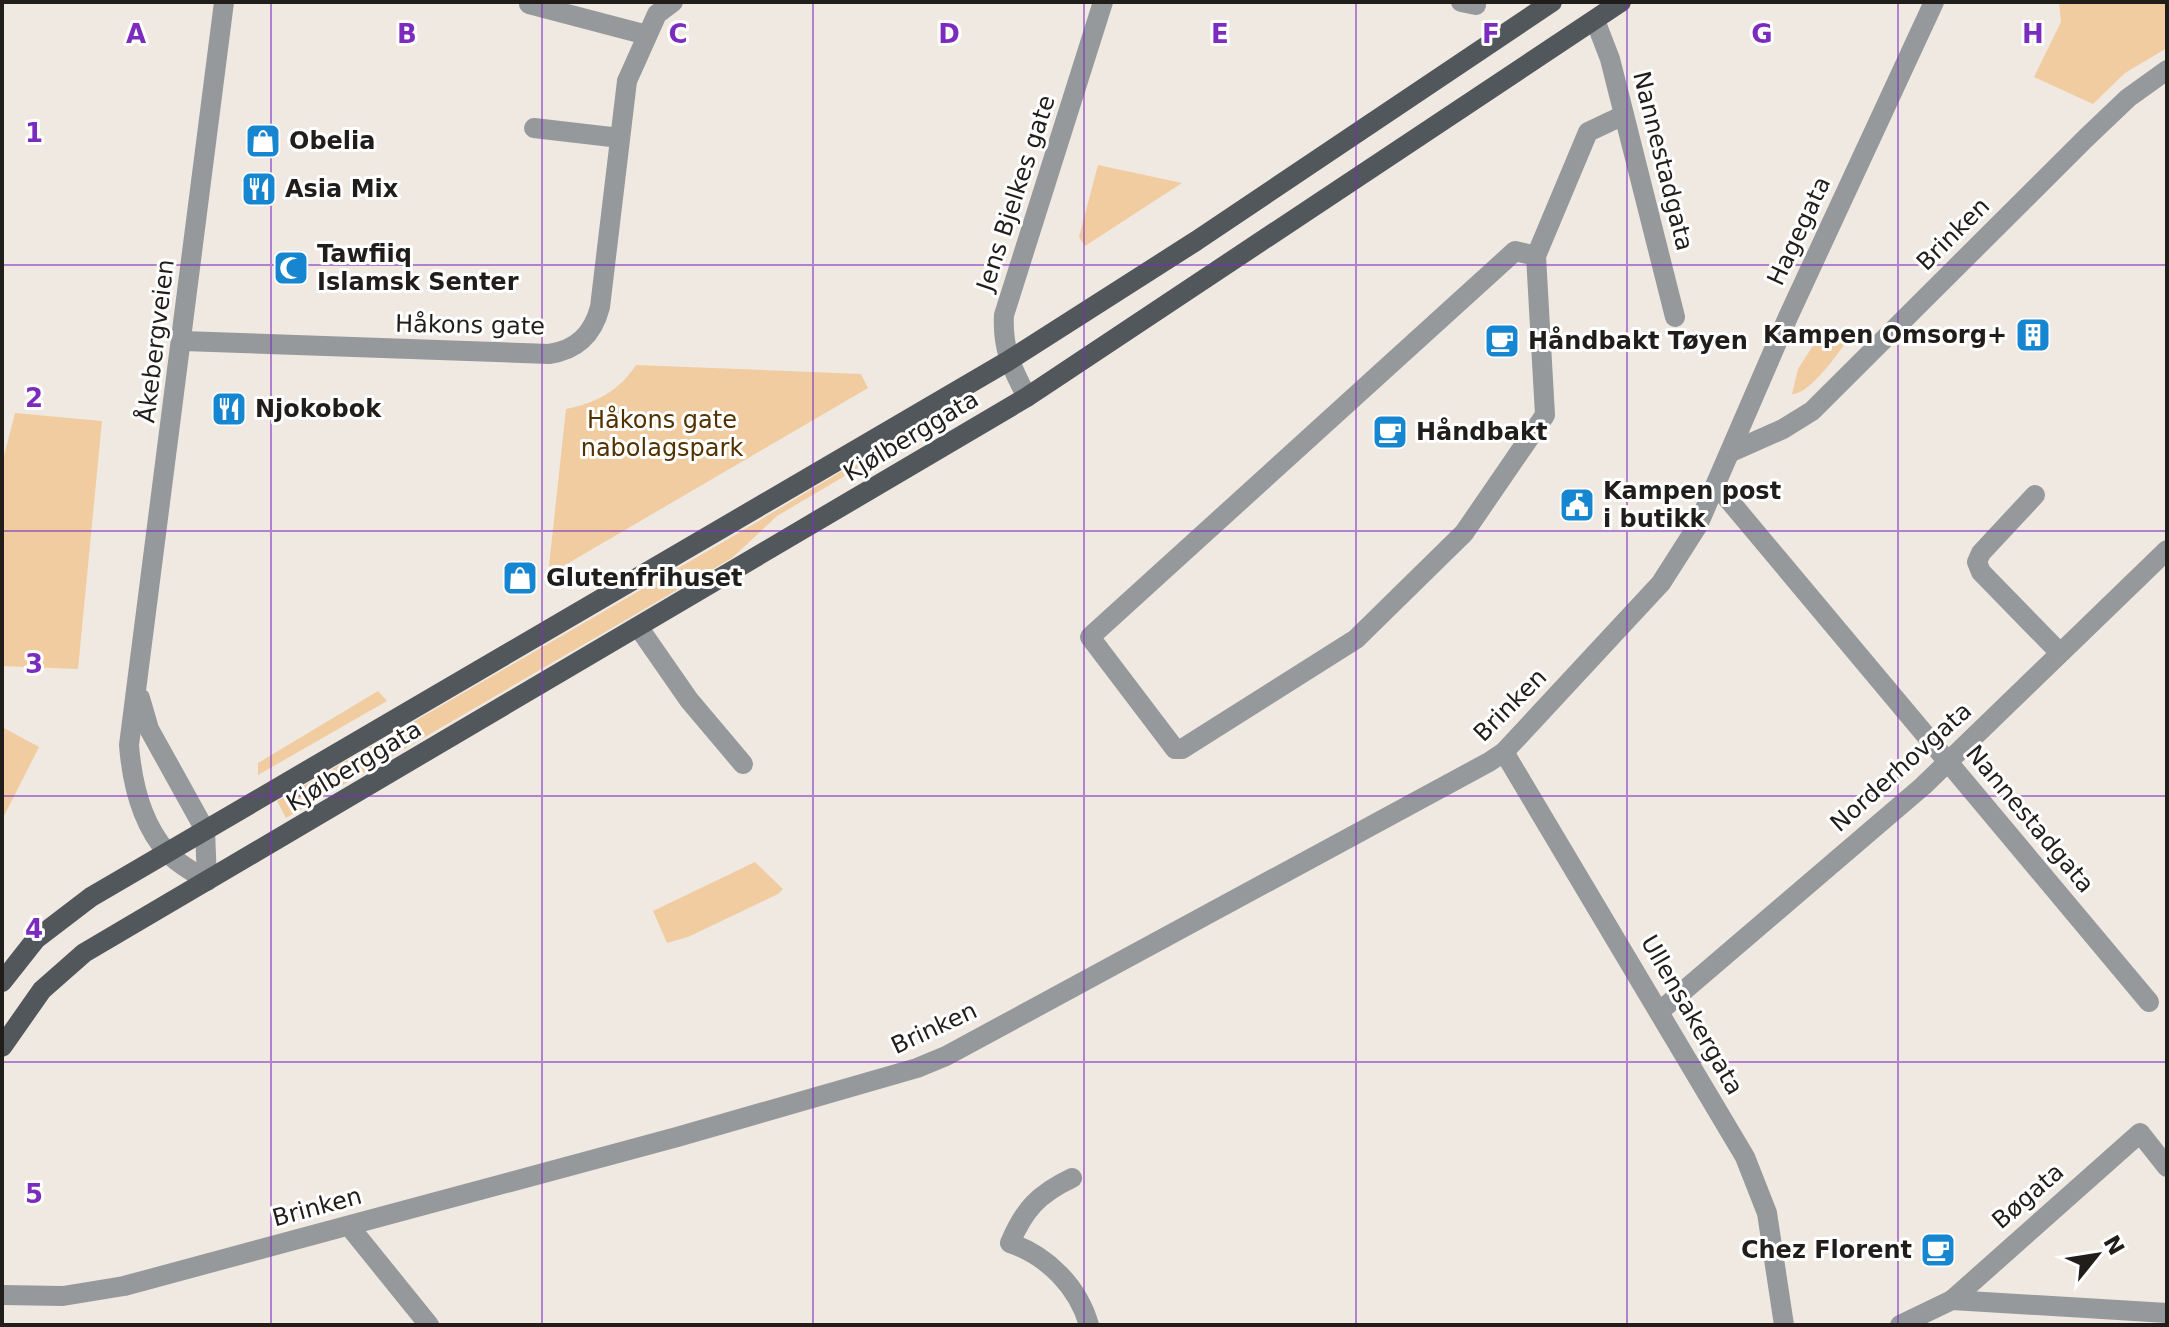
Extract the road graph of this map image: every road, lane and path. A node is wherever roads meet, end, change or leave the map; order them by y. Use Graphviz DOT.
graph roads {
  1 [pos="224,2"];
  2 [pos="673,2"];
  3 [pos="1103,2"];
  4 [pos="1552,2"];
  5 [pos="1621,2"];
  6 [pos="1934,2"];
  7 [pos="529,4"];
  8 [pos="1595,20"];
  9 [pos="647,35"];
  10 [pos="2167,70"];
  11 [pos="1624,115"];
  12 [pos="534,128"];
  13 [pos="620,138"];
  14 [pos="1536,256"];
  15 [pos="1675,317"];
  16 [pos="183,341"];
  17 [pos="1008,361"];
  18 [pos="1027,397"];
  19 [pos="1731,452"];
  20 [pos="1717,486"];
  21 [pos="2035,495"];
  22 [pos="2167,550"];
  23 [pos="639,628"];
  24 [pos="2060,653"];
  25 [pos="137,686"];
  26 [pos="1504,752"];
  27 [pos="1948,761"];
  28 [pos="743,764"];
  29 [pos="205,830"];
  30 [pos="167,852"];
  31 [pos="207,881"];
  32 [pos="2,982"];
  33 [pos="2149,1002"];
  34 [pos="1660,1011"];
  35 [pos="2,1047"];
  36 [pos="2167,1167"];
  37 [pos="1072,1178"];
  38 [pos="349,1226"];
  39 [pos="2,1295"];
  40 [pos="1952,1300"];
  41 [pos="2161,1317"];
  42 [pos="429,1325"];
  43 [pos="1089,1325"];
  44 [pos="1784,1325"];
  45 [pos="1900,1325"];
  1 -- 16 [label="street, Åkebergveien"];
  2 -- 9 [label="street, Håkons gate"];
  3 -- 17 [label="street, Jens Bjelkes gate"];
  4 -- 17 [label="main road, Kjølberggata"];
  5 -- 8 [label="main road, Kjølberggata"];
  6 -- 19 [label="street, Hagegata"];
  7 -- 9 [label="street"];
  8 -- 11 [label="street, Nannestadgata"];
  8 -- 18 [label="main road, Kjølberggata"];
  9 -- 13 [label="street, Håkons gate"];
  10 -- 19 [label="street, Brinken"];
  11 -- 14 [label="street"];
  11 -- 15 [label="street, Nannestadgata"];
  12 -- 13 [label="street"];
  13 -- 16 [label="street, Håkons gate"];
  14 -- 14 [label="street"];
  16 -- 25 [label="street, Åkebergveien"];
  17 -- 18 [label="street, Jens Bjelkes gate"];
  17 -- 29 [label="main road, Kjølberggata"];
  18 -- 23 [label="main road, Kjølberggata"];
  19 -- 20 [label="street, Hagegata"];
  20 -- 26 [label="street, Brinken"];
  20 -- 27 [label="street, Nannestadgata"];
  21 -- 24 [label="street"];
  22 -- 24 [label="street, Norderhovgata"];
  23 -- 28 [label="street"];
  23 -- 31 [label="main road, Kjølberggata"];
  24 -- 27 [label="street, Norderhovgata"];
  25 -- 29 [label="street, Åkebergveien"];
  25 -- 30 [label="street, Åkebergveien"];
  26 -- 34 [label="street, Ullensakergata"];
  26 -- 38 [label="street, Brinken"];
  27 -- 33 [label="street, Nannestadgata"];
  27 -- 34 [label="street, Norderhovgata"];
  29 -- 30 [label="main road, Kjølberggata"];
  29 -- 31 [label="street, Åkebergveien"];
  30 -- 31 [label="street, Åkebergveien"];
  30 -- 32 [label="main road"];
  31 -- 35 [label="main road"];
  34 -- 44 [label="street, Ullensakergata"];
  36 -- 40 [label="street, Bøgata"];
  37 -- 43 [label="street"];
  38 -- 39 [label="street, Brinken"];
  38 -- 42 [label="street"];
  40 -- 41 [label="street"];
  40 -- 45 [label="street"];
}
